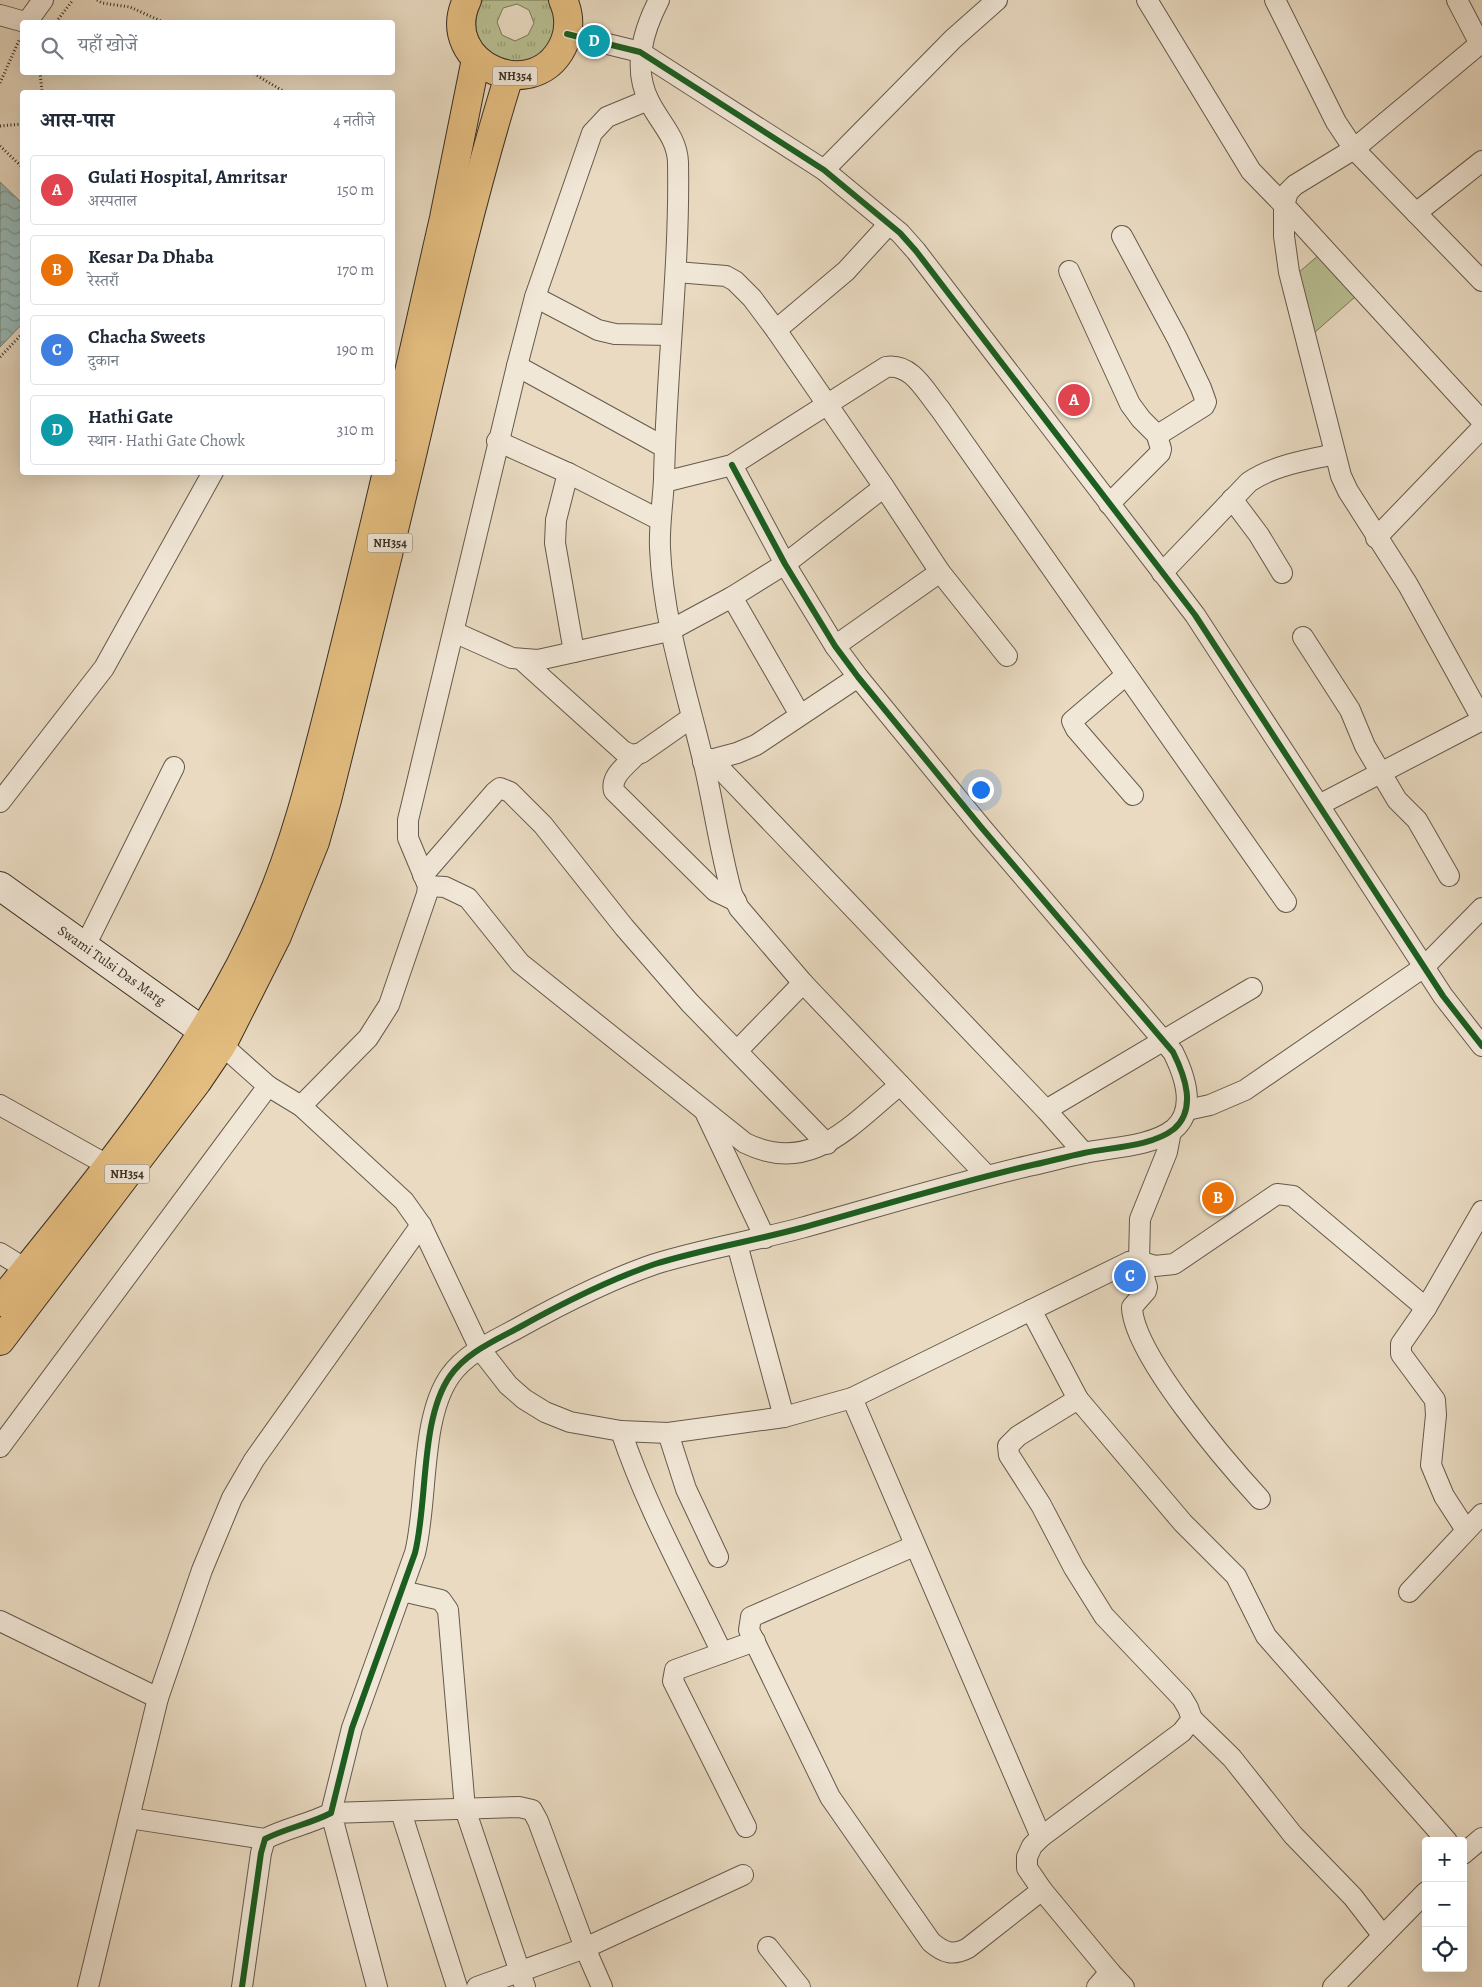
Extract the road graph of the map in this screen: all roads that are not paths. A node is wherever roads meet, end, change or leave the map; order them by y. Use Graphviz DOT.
graph roads {
  1 [pos="43,0"];
  2 [pos="467,0"];
  3 [pos="563,0"];
  4 [pos="659,0"];
  5 [pos="997,0"];
  6 [pos="1147,0"];
  7 [pos="1275,0"];
  8 [pos="1457,0"];
  9 [pos="0,16"];
  10 [pos="28,20"];
  11 [pos="20,21"];
  12 [pos="567,34"];
  13 [pos="1481,43"];
  14 [pos="640,52"];
  15 [pos="476,60"];
  16 [pos="508,76"];
  17 [pos="648,100"];
  18 [pos="1354,149"];
  19 [pos="1482,161"];
  20 [pos="824,170"];
  21 [pos="1284,205"];
  22 [pos="1416,213"];
  23 [pos="889,224"];
  24 [pos="1122,236"];
  25 [pos="1069,270"];
  26 [pos="676,272"];
  27 [pos="1482,281"];
  28 [pos="535,297"];
  29 [pos="776,330"];
  30 [pos="670,335"];
  31 [pos="516,366"];
  32 [pos="826,403"];
  33 [pos="1482,421"];
  34 [pos="1482,428"];
  35 [pos="395,434"];
  36 [pos="1158,436"];
  37 [pos="498,441"];
  38 [pos="664,447"];
  39 [pos="1334,454"];
  40 [pos="732,465"];
  41 [pos="568,473"];
  42 [pos="212,475"];
  43 [pos="386,475"];
  44 [pos="664,482"];
  45 [pos="884,487"];
  46 [pos="1232,499"];
  47 [pos="1109,504"];
  48 [pos="660,520"];
  49 [pos="1376,538"];
  50 [pos="785,564"];
  51 [pos="940,572"];
  52 [pos="1162,573"];
  53 [pos="1282,573"];
  54 [pos="732,597"];
  55 [pos="669,631"];
  56 [pos="454,632"];
  57 [pos="1303,637"];
  58 [pos="835,646"];
  59 [pos="574,652"];
  60 [pos="1008,656"];
  61 [pos="522,660"];
  62 [pos="1126,674"];
  63 [pos="858,677"];
  64 [pos="800,715"];
  65 [pos="691,718"];
  66 [pos="1482,719"];
  67 [pos="636,755"];
  68 [pos="707,760"];
  69 [pos="174,767"];
  70 [pos="1383,773"];
  71 [pos="1133,794"];
  72 [pos="0,802"];
  73 [pos="1319,805"];
  74 [pos="1449,876"];
  75 [pos="425,880"];
  76 [pos="0,886"];
  77 [pos="736,901"];
  78 [pos="1286,902"];
  79 [pos="1482,908"];
  80 [pos="85,946"];
  81 [pos="1424,967"];
  82 [pos="803,983"];
  83 [pos="1252,988"];
  84 [pos="213,1038"];
  85 [pos="1164,1040"];
  86 [pos="1482,1046"];
  87 [pos="737,1051"];
  88 [pos="900,1085"];
  89 [pos="268,1086"];
  90 [pos="0,1105"];
  91 [pos="301,1106"];
  92 [pos="702,1108"];
  93 [pos="1046,1110"];
  94 [pos="1187,1110"];
  95 [pos="1171,1131"];
  96 [pos="827,1144"];
  97 [pos="1084,1153"];
  98 [pos="109,1166"];
  99 [pos="987,1176"];
  100 [pos="1482,1211"];
  101 [pos="421,1225"];
  102 [pos="765,1238"];
  103 [pos="737,1244"];
  104 [pos="0,1253"];
  105 [pos="1139,1261"];
  106 [pos="26,1269"];
  107 [pos="0,1302"];
  108 [pos="1426,1308"];
  109 [pos="1032,1310"];
  110 [pos="0,1341"];
  111 [pos="480,1349"];
  112 [pos="852,1398"];
  113 [pos="1078,1399"];
  114 [pos="784,1417"];
  115 [pos="621,1431"];
  116 [pos="668,1434"];
  117 [pos="0,1448"];
  118 [pos="1260,1499"];
  119 [pos="1482,1514"];
  120 [pos="1466,1530"];
  121 [pos="914,1546"];
  122 [pos="718,1557"];
  123 [pos="402,1591"];
  124 [pos="1409,1592"];
  125 [pos="0,1621"];
  126 [pos="755,1641"];
  127 [pos="722,1653"];
  128 [pos="158,1698"];
  129 [pos="1192,1719"];
  130 [pos="466,1809"];
  131 [pos="401,1812"];
  132 [pos="331,1813"];
  133 [pos="129,1818"];
  134 [pos="746,1827"];
  135 [pos="1443,1837"];
  136 [pos="1041,1838"];
  137 [pos="1482,1838"];
  138 [pos="265,1839"];
  139 [pos="1467,1851"];
  140 [pos="743,1876"];
  141 [pos="1042,1890"];
  142 [pos="1422,1896"];
  143 [pos="1383,1936"];
  144 [pos="768,1947"];
  145 [pos="585,1948"];
  146 [pos="522,1979"];
  147 [pos="1103,1980"];
  148 [pos="88,1987"];
  149 [pos="242,1987"];
  150 [pos="377,1987"];
  151 [pos="458,1987"];
  152 [pos="477,1987"];
  153 [pos="602,1987"];
  154 [pos="800,1987"];
  155 [pos="1124,1987"];
  156 [pos="1333,1987"];
  1 -- 10 [label="street"];
  2 -- 15 [label="highway, NH354"];
  3 -- 12 [label="highway"];
  4 -- 14 [label="street"];
  5 -- 20 [label="street"];
  6 -- 21 [label="street"];
  7 -- 18 [label="street"];
  8 -- 13 [label="street"];
  9 -- 11 [label="street"];
  12 -- 14 [label="street"];
  12 -- 16 [label="highway, NH354"];
  13 -- 18 [label="street"];
  14 -- 17 [label="street"];
  14 -- 20 [label="street"];
  15 -- 16 [label="highway, NH354"];
  15 -- 35 [label="highway, NH354"];
  16 -- 84 [label="highway, NH354"];
  17 -- 26 [label="street"];
  17 -- 28 [label="street"];
  18 -- 21 [label="street"];
  18 -- 22 [label="street"];
  19 -- 22 [label="street"];
  20 -- 23 [label="street"];
  21 -- 33 [label="street"];
  21 -- 39 [label="street"];
  22 -- 27 [label="street"];
  23 -- 29 [label="street"];
  23 -- 47 [label="street"];
  24 -- 36 [label="street"];
  25 -- 36 [label="street"];
  26 -- 29 [label="street"];
  26 -- 30 [label="street"];
  28 -- 30 [label="street"];
  28 -- 31 [label="street"];
  29 -- 32 [label="street"];
  30 -- 38 [label="street"];
  31 -- 37 [label="street"];
  31 -- 38 [label="street"];
  32 -- 40 [label="street"];
  32 -- 45 [label="street"];
  32 -- 62 [label="street"];
  34 -- 49 [label="street"];
  36 -- 47 [label="street"];
  37 -- 41 [label="street"];
  37 -- 56 [label="street"];
  38 -- 44 [label="street"];
  39 -- 46 [label="street"];
  39 -- 49 [label="street"];
  40 -- 44 [label="street"];
  40 -- 50 [label="street"];
  41 -- 48 [label="street"];
  41 -- 59 [label="street"];
  42 -- 72 [label="street"];
  43 -- 84 [label="highway, NH354"];
  44 -- 48 [label="street"];
  45 -- 50 [label="street"];
  45 -- 51 [label="street"];
  46 -- 52 [label="street"];
  46 -- 53 [label="street"];
  47 -- 52 [label="street"];
  48 -- 55 [label="street"];
  49 -- 66 [label="street"];
  50 -- 54 [label="street"];
  50 -- 58 [label="street"];
  51 -- 58 [label="street"];
  51 -- 60 [label="street"];
  52 -- 73 [label="street"];
  54 -- 55 [label="street"];
  54 -- 64 [label="street"];
  55 -- 59 [label="street"];
  55 -- 65 [label="street"];
  56 -- 61 [label="street"];
  56 -- 75 [label="street"];
  57 -- 70 [label="street"];
  58 -- 63 [label="street"];
  59 -- 61 [label="street"];
  61 -- 67 [label="street"];
  62 -- 71 [label="street"];
  62 -- 78 [label="street"];
  63 -- 64 [label="street"];
  63 -- 85 [label="street"];
  64 -- 68 [label="street"];
  65 -- 67 [label="street"];
  65 -- 68 [label="street"];
  66 -- 70 [label="street"];
  67 -- 77 [label="street"];
  68 -- 77 [label="street"];
  68 -- 93 [label="street"];
  69 -- 80 [label="street"];
  70 -- 73 [label="street"];
  70 -- 74 [label="street"];
  73 -- 81 [label="street"];
  75 -- 87 [label="street"];
  75 -- 91 [label="street"];
  75 -- 92 [label="street"];
  76 -- 80 [label="street, Swami Tulsi Das Marg"];
  77 -- 82 [label="street"];
  79 -- 81 [label="street"];
  80 -- 84 [label="street, Swami Tulsi Das Marg"];
  81 -- 86 [label="street"];
  81 -- 94 [label="street"];
  82 -- 87 [label="street"];
  82 -- 88 [label="street"];
  83 -- 85 [label="street"];
  84 -- 89 [label="street"];
  84 -- 98 [label="highway, NH354"];
  84 -- 110 [label="highway, NH354"];
  85 -- 93 [label="street"];
  85 -- 94 [label="street"];
  87 -- 96 [label="street"];
  88 -- 96 [label="street"];
  88 -- 99 [label="street"];
  89 -- 91 [label="street"];
  89 -- 117 [label="street"];
  90 -- 98 [label="street"];
  91 -- 101 [label="street"];
  92 -- 96 [label="street"];
  92 -- 102 [label="street"];
  93 -- 97 [label="street"];
  94 -- 95 [label="street"];
  95 -- 97 [label="street"];
  95 -- 105 [label="street"];
  97 -- 99 [label="street"];
  98 -- 106 [label="highway, NH354"];
  99 -- 102 [label="street"];
  100 -- 108 [label="street"];
  101 -- 111 [label="street"];
  101 -- 128 [label="street"];
  102 -- 103 [label="street"];
  103 -- 111 [label="street"];
  103 -- 114 [label="street"];
  104 -- 106 [label="street"];
  105 -- 108 [label="street"];
  105 -- 109 [label="street"];
  105 -- 118 [label="street"];
  106 -- 107 [label="highway, NH354"];
  108 -- 120 [label="street"];
  109 -- 112 [label="street"];
  109 -- 113 [label="street"];
  111 -- 115 [label="street"];
  111 -- 123 [label="street"];
  112 -- 114 [label="street"];
  112 -- 121 [label="street"];
  113 -- 129 [label="street"];
  113 -- 135 [label="street"];
  114 -- 116 [label="street"];
  115 -- 116 [label="street"];
  115 -- 127 [label="street"];
  116 -- 122 [label="street"];
  119 -- 120 [label="street"];
  120 -- 124 [label="street"];
  121 -- 126 [label="street"];
  121 -- 136 [label="street"];
  123 -- 130 [label="street"];
  123 -- 132 [label="street"];
  125 -- 128 [label="street"];
  126 -- 127 [label="street"];
  126 -- 141 [label="street"];
  127 -- 134 [label="street"];
  128 -- 133 [label="street"];
  129 -- 136 [label="street"];
  129 -- 143 [label="street"];
  130 -- 131 [label="street"];
  130 -- 145 [label="street"];
  130 -- 146 [label="street"];
  131 -- 132 [label="street"];
  131 -- 151 [label="street"];
  132 -- 138 [label="street"];
  132 -- 150 [label="street"];
  133 -- 138 [label="street"];
  133 -- 148 [label="street"];
  136 -- 141 [label="street"];
  137 -- 139 [label="street"];
  138 -- 149 [label="street"];
  140 -- 145 [label="street"];
  141 -- 147 [label="street"];
  142 -- 143 [label="street"];
  143 -- 156 [label="street"];
  144 -- 154 [label="street"];
  145 -- 146 [label="street"];
  145 -- 153 [label="street"];
  146 -- 152 [label="street"];
  147 -- 155 [label="street"];
}
